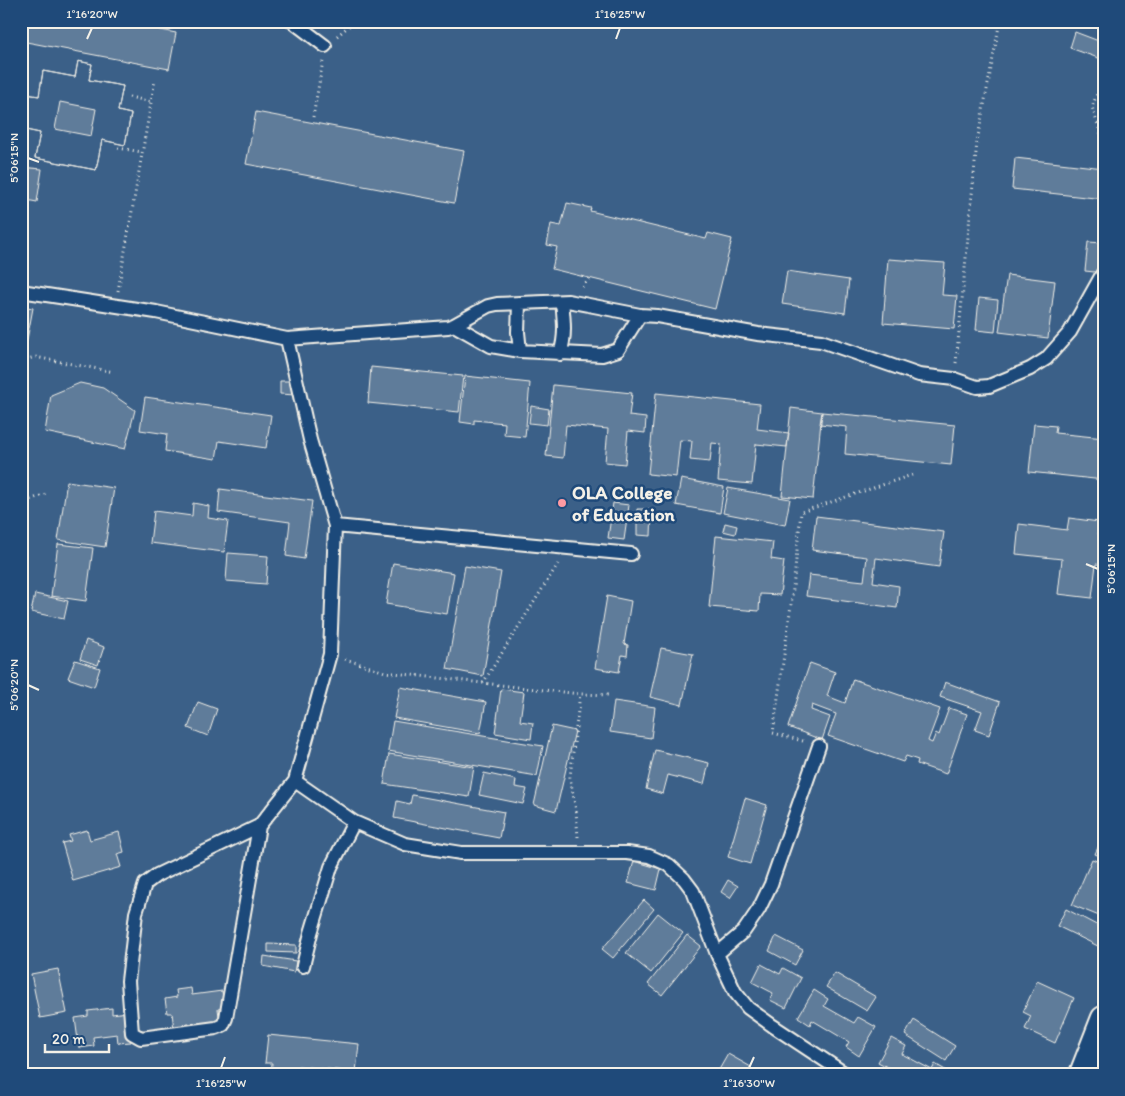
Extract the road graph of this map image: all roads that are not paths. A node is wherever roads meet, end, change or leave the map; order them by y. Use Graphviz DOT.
graph roads {
  1 [pos="292,21"];
  2 [pos="325,46"];
  3 [pos="1103,273"];
  4 [pos="21,291"];
  5 [pos="562,302"];
  6 [pos="519,304"];
  7 [pos="640,315"];
  8 [pos="454,325"];
  9 [pos="287,339"];
  10 [pos="520,351"];
  11 [pos="560,354"];
  12 [pos="335,526"];
  13 [pos="631,554"];
  14 [pos="818,746"];
  15 [pos="295,781"];
  16 [pos="354,822"];
  17 [pos="259,826"];
  18 [pos="717,954"];
  19 [pos="303,966"];
  20 [pos="1104,1019"];
  21 [pos="1090,1072"];
  22 [pos="847,1075"];
  1 -- 2 [label="lane"];
  3 -- 7 [label="lane"];
  4 -- 9 [label="lane"];
  5 -- 6 [label="lane"];
  5 -- 7 [label="lane"];
  5 -- 11 [label="lane"];
  6 -- 8 [label="lane"];
  6 -- 10 [label="lane"];
  7 -- 11 [label="lane"];
  8 -- 9 [label="lane"];
  8 -- 10 [label="lane"];
  9 -- 12 [label="lane"];
  10 -- 11 [label="lane"];
  12 -- 13 [label="lane"];
  12 -- 15 [label="lane"];
  14 -- 18 [label="lane"];
  15 -- 16 [label="lane"];
  15 -- 17 [label="lane"];
  16 -- 18 [label="lane"];
  16 -- 19 [label="lane"];
  17 -- 17 [label="lane"];
  18 -- 22 [label="lane"];
  20 -- 21 [label="street"];
}
